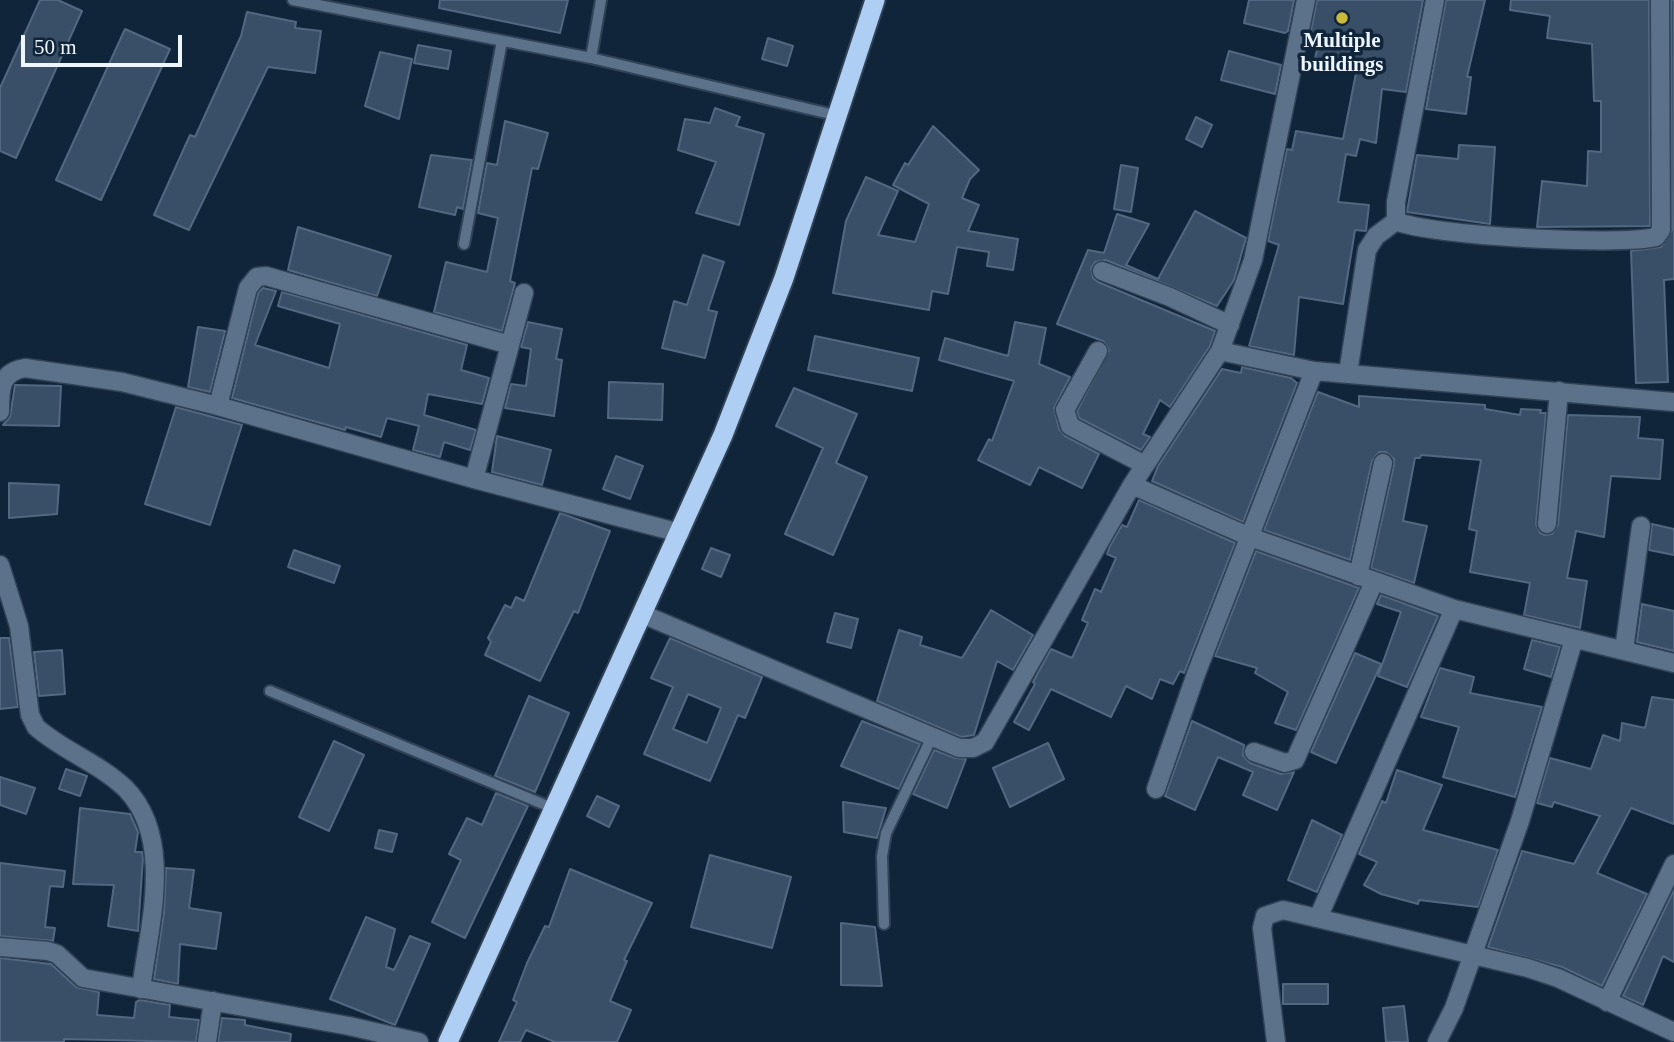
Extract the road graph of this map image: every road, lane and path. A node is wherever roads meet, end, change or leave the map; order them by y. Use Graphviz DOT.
graph roads {
  1 [pos="293,0"];
  2 [pos="601,0"];
  3 [pos="875,0"];
  4 [pos="1306,0"];
  5 [pos="1435,0"];
  6 [pos="1660,0"];
  7 [pos="502,41"];
  8 [pos="591,58"];
  9 [pos="1667,102"];
  10 [pos="839,116"];
  11 [pos="1396,221"];
  12 [pos="464,244"];
  13 [pos="1102,271"];
  14 [pos="524,293"];
  15 [pos="1230,325"];
  16 [pos="510,345"];
  17 [pos="1098,351"];
  18 [pos="1220,351"];
  19 [pos="1314,371"];
  20 [pos="1348,373"];
  21 [pos="1559,391"];
  22 [pos="1674,402"];
  23 [pos="218,406"];
  24 [pos="0,412"];
  25 [pos="1382,463"];
  26 [pos="1145,465"];
  27 [pos="474,479"];
  28 [pos="1132,485"];
  29 [pos="1547,524"];
  30 [pos="1641,526"];
  31 [pos="680,533"];
  32 [pos="1250,537"];
  33 [pos="0,569"];
  34 [pos="1366,579"];
  35 [pos="1454,609"];
  36 [pos="642,614"];
  37 [pos="1574,639"];
  38 [pos="1623,650"];
  39 [pos="1674,663"];
  40 [pos="270,691"];
  41 [pos="932,737"];
  42 [pos="1254,752"];
  43 [pos="1156,789"];
  44 [pos="555,808"];
  45 [pos="1674,864"];
  46 [pos="1318,918"];
  47 [pos="884,924"];
  48 [pos="0,947"];
  49 [pos="1473,953"];
  50 [pos="141,989"];
  51 [pos="213,1001"];
  52 [pos="1607,1002"];
  53 [pos="1674,1032"];
  54 [pos="207,1042"];
  55 [pos="419,1042"];
  56 [pos="448,1042"];
  57 [pos="1276,1042"];
  58 [pos="1437,1042"];
  1 -- 7 [label="lane"];
  2 -- 8 [label="lane"];
  3 -- 10 [label="highway"];
  4 -- 15 [label="street"];
  5 -- 11 [label="street"];
  6 -- 9 [label="street"];
  7 -- 8 [label="lane"];
  7 -- 12 [label="lane"];
  8 -- 10 [label="lane"];
  9 -- 11 [label="street"];
  10 -- 31 [label="highway"];
  11 -- 20 [label="street"];
  13 -- 15 [label="street"];
  14 -- 16 [label="street"];
  15 -- 18 [label="street"];
  16 -- 23 [label="street"];
  16 -- 27 [label="street"];
  17 -- 26 [label="street"];
  18 -- 19 [label="street"];
  18 -- 26 [label="street"];
  19 -- 20 [label="street"];
  19 -- 32 [label="street"];
  20 -- 21 [label="street"];
  21 -- 22 [label="street"];
  21 -- 29 [label="street"];
  23 -- 24 [label="street"];
  23 -- 27 [label="street"];
  25 -- 34 [label="street"];
  26 -- 28 [label="street"];
  27 -- 31 [label="street"];
  28 -- 32 [label="street"];
  28 -- 41 [label="street"];
  30 -- 38 [label="street"];
  31 -- 36 [label="highway"];
  32 -- 34 [label="street"];
  32 -- 43 [label="street"];
  33 -- 50 [label="street"];
  34 -- 35 [label="street"];
  34 -- 42 [label="street"];
  35 -- 37 [label="street"];
  35 -- 46 [label="street"];
  36 -- 41 [label="street"];
  36 -- 44 [label="highway"];
  37 -- 38 [label="street"];
  37 -- 49 [label="street"];
  38 -- 39 [label="street"];
  40 -- 44 [label="lane"];
  41 -- 47 [label="lane"];
  44 -- 56 [label="highway"];
  45 -- 52 [label="street"];
  46 -- 49 [label="street"];
  46 -- 57 [label="street"];
  48 -- 50 [label="street"];
  49 -- 52 [label="street"];
  49 -- 58 [label="street"];
  50 -- 51 [label="street"];
  51 -- 54 [label="street"];
  51 -- 55 [label="street"];
  52 -- 53 [label="street"];
}
